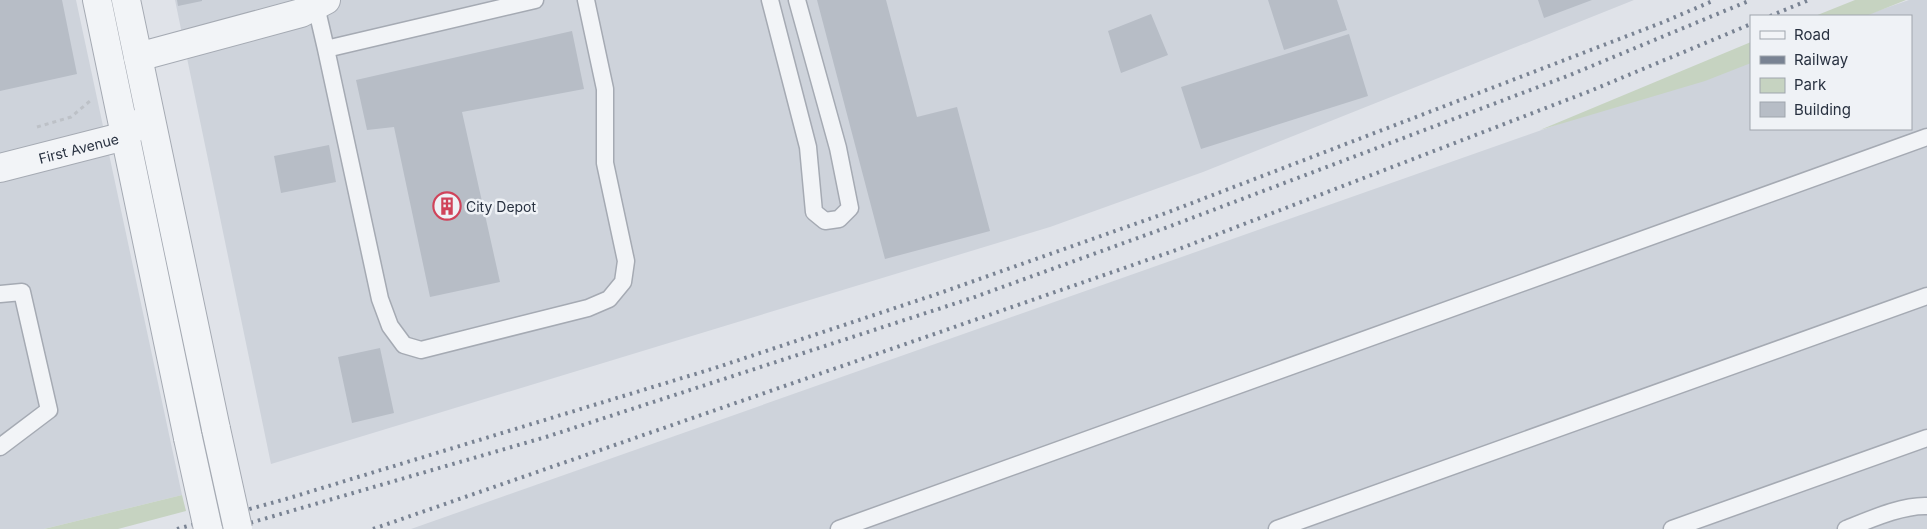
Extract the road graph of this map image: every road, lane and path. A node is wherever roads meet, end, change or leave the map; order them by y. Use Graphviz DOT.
graph roads {
  1 [pos="97,0"];
  2 [pos="126,0"];
  3 [pos="535,0"];
  4 [pos="586,0"];
  5 [pos="770,0"];
  6 [pos="797,0"];
  7 [pos="321,3"];
  8 [pos="326,49"];
  9 [pos="138,57"];
  10 [pos="114,81"];
  11 [pos="149,112"];
  12 [pos="36,128"];
  13 [pos="125,136"];
  14 [pos="1927,137"];
  15 [pos="0,168"];
  16 [pos="0,294"];
  17 [pos="1927,296"];
  18 [pos="1927,438"];
  19 [pos="0,447"];
  20 [pos="1927,506"];
  21 [pos="208,529"];
  22 [pos="238,529"];
  23 [pos="839,529"];
  24 [pos="1277,529"];
  25 [pos="1672,529"];
  26 [pos="1846,529"];
  1 -- 10 [label="street"];
  2 -- 9 [label="street"];
  3 -- 8 [label="lane"];
  4 -- 8 [label="lane"];
  5 -- 6 [label="lane"];
  7 -- 8 [label="lane"];
  7 -- 9 [label="street"];
  9 -- 11 [label="street"];
  10 -- 12 [label="path"];
  10 -- 13 [label="street"];
  11 -- 13 [label="street, First Avenue"];
  11 -- 22 [label="street, bridge"];
  13 -- 15 [label="street, First Avenue"];
  13 -- 21 [label="street, bridge"];
  14 -- 23 [label="lane"];
  16 -- 19 [label="lane"];
  17 -- 24 [label="lane"];
  18 -- 25 [label="lane"];
  20 -- 26 [label="lane"];
}
